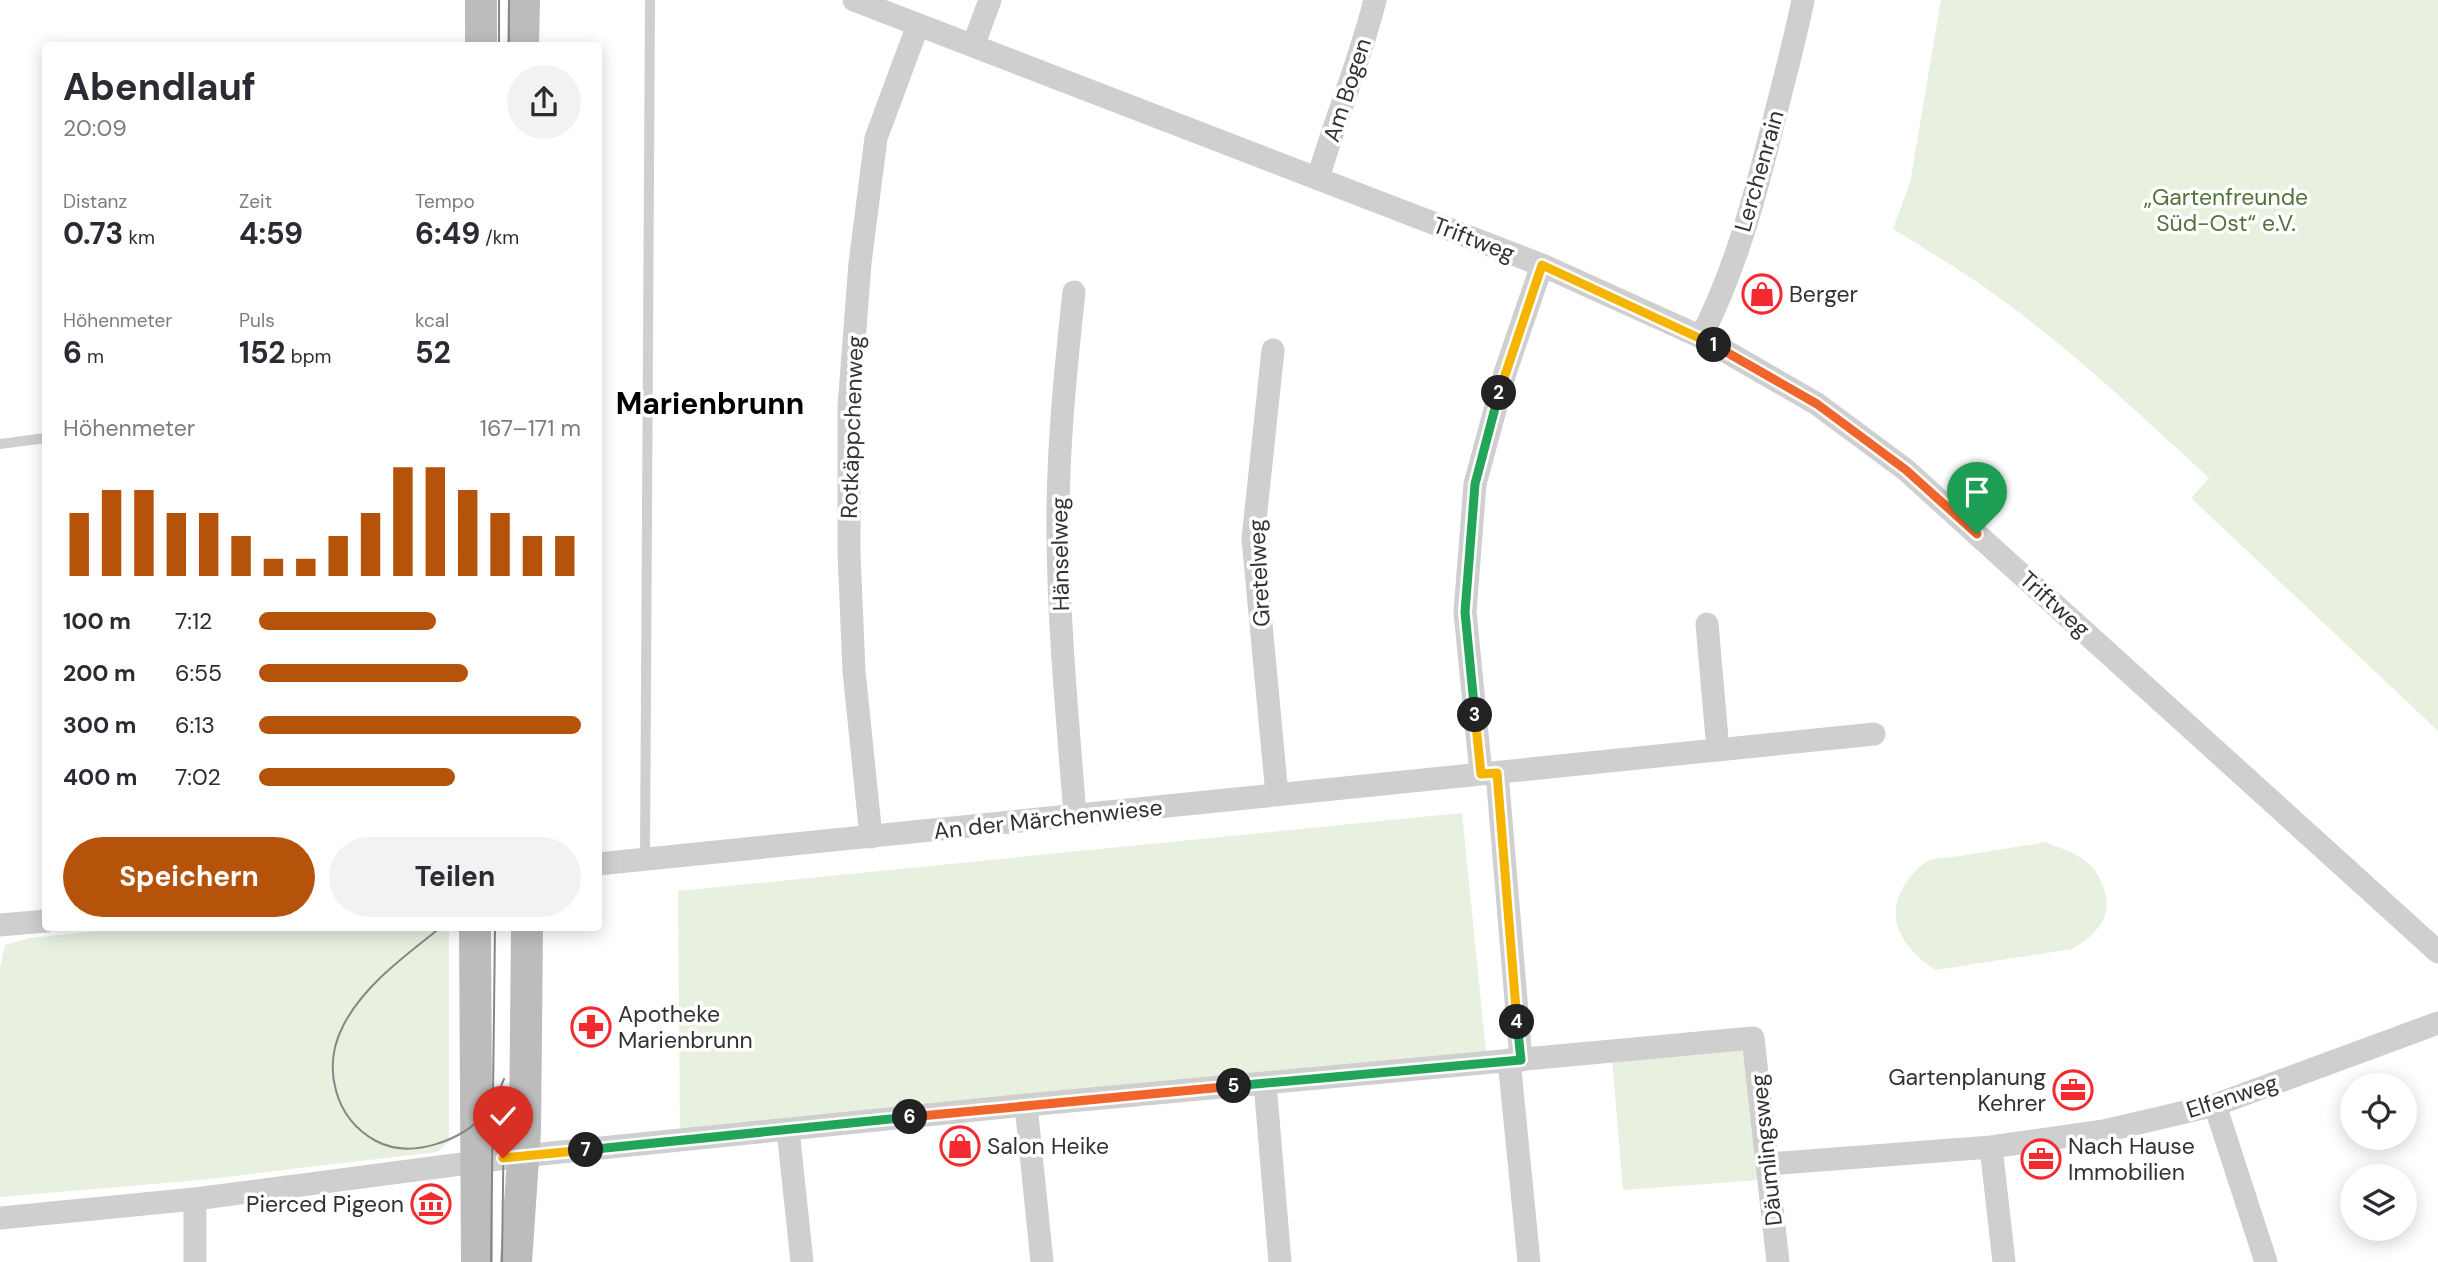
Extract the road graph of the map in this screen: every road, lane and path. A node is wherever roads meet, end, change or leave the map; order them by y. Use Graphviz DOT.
graph roads {
  1 [pos="481,0"];
  2 [pos="524,0"];
  3 [pos="650,0"];
  4 [pos="854,0"];
  5 [pos="990,0"];
  6 [pos="1375,0"];
  7 [pos="1803,0"];
  8 [pos="918,25"];
  9 [pos="481,42"];
  10 [pos="523,42"];
  11 [pos="973,46"];
  12 [pos="1318,179"];
  13 [pos="1542,265"];
  14 [pos="1074,292"];
  15 [pos="1701,337"];
  16 [pos="1273,351"];
  17 [pos="42,439"];
  18 [pos="0,444"];
  19 [pos="1707,624"];
  20 [pos="1874,734"];
  21 [pos="1717,750"];
  22 [pos="1489,774"];
  23 [pos="1277,795"];
  24 [pos="1075,816"];
  25 [pos="871,837"];
  26 [pos="645,859"];
  27 [pos="602,864"];
  28 [pos="42,921"];
  29 [pos="0,925"];
  30 [pos="475,931"];
  31 [pos="527,931"];
  32 [pos="2438,952"];
  33 [pos="2438,1023"];
  34 [pos="1515,1060"];
  35 [pos="1265,1083"];
  36 [pos="1026,1105"];
  37 [pos="2215,1105"];
  38 [pos="788,1130"];
  39 [pos="1991,1147"];
  40 [pos="522,1156"];
  41 [pos="478,1161"];
  42 [pos="1768,1164"];
  43 [pos="195,1199"];
  44 [pos="0,1218"];
  45 [pos="195,1262"];
  46 [pos="477,1262"];
  47 [pos="516,1262"];
  48 [pos="802,1262"];
  49 [pos="1042,1262"];
  50 [pos="1280,1262"];
  51 [pos="1529,1262"];
  52 [pos="1778,1262"];
  53 [pos="2004,1262"];
  54 [pos="2266,1262"];
  1 -- 9 [label="main road"];
  2 -- 10 [label="main road"];
  3 -- 26 [label="lane"];
  4 -- 8 [label="street, Triftweg"];
  5 -- 11 [label="street"];
  6 -- 12 [label="street, Am Bogen"];
  7 -- 15 [label="street, Lerchenrain"];
  8 -- 11 [label="street, Triftweg"];
  8 -- 25 [label="street, Rotkäppchenweg"];
  11 -- 12 [label="street, Triftweg"];
  12 -- 13 [label="street, Triftweg"];
  13 -- 15 [label="street, Triftweg"];
  13 -- 22 [label="street"];
  14 -- 24 [label="street, Hänselweg"];
  15 -- 32 [label="street, Triftweg"];
  16 -- 23 [label="street, Gretelweg"];
  17 -- 18 [label="lane"];
  19 -- 21 [label="street"];
  20 -- 21 [label="street, An der Märchenwiese"];
  21 -- 22 [label="street, An der Märchenwiese"];
  22 -- 23 [label="street, An der Märchenwiese"];
  22 -- 34 [label="street"];
  23 -- 24 [label="street, An der Märchenwiese"];
  24 -- 25 [label="street, An der Märchenwiese"];
  25 -- 26 [label="street, An der Märchenwiese"];
  26 -- 27 [label="street, An der Märchenwiese"];
  28 -- 29 [label="street"];
  30 -- 41 [label="main road"];
  31 -- 40 [label="main road"];
  33 -- 37 [label="street, Elfenweg"];
  34 -- 35 [label="street"];
  34 -- 42 [label="street, Däumlingsweg"];
  34 -- 51 [label="street"];
  35 -- 36 [label="street"];
  35 -- 50 [label="street"];
  36 -- 38 [label="street"];
  36 -- 49 [label="street"];
  37 -- 39 [label="street, Elfenweg"];
  37 -- 54 [label="street"];
  38 -- 40 [label="street"];
  38 -- 48 [label="street"];
  39 -- 42 [label="street, Elfenweg"];
  39 -- 53 [label="street"];
  40 -- 41 [label="street"];
  40 -- 47 [label="main road"];
  41 -- 43 [label="street"];
  41 -- 46 [label="main road"];
  42 -- 52 [label="street, Däumlingsweg"];
  43 -- 44 [label="street"];
  43 -- 45 [label="street"];
}
